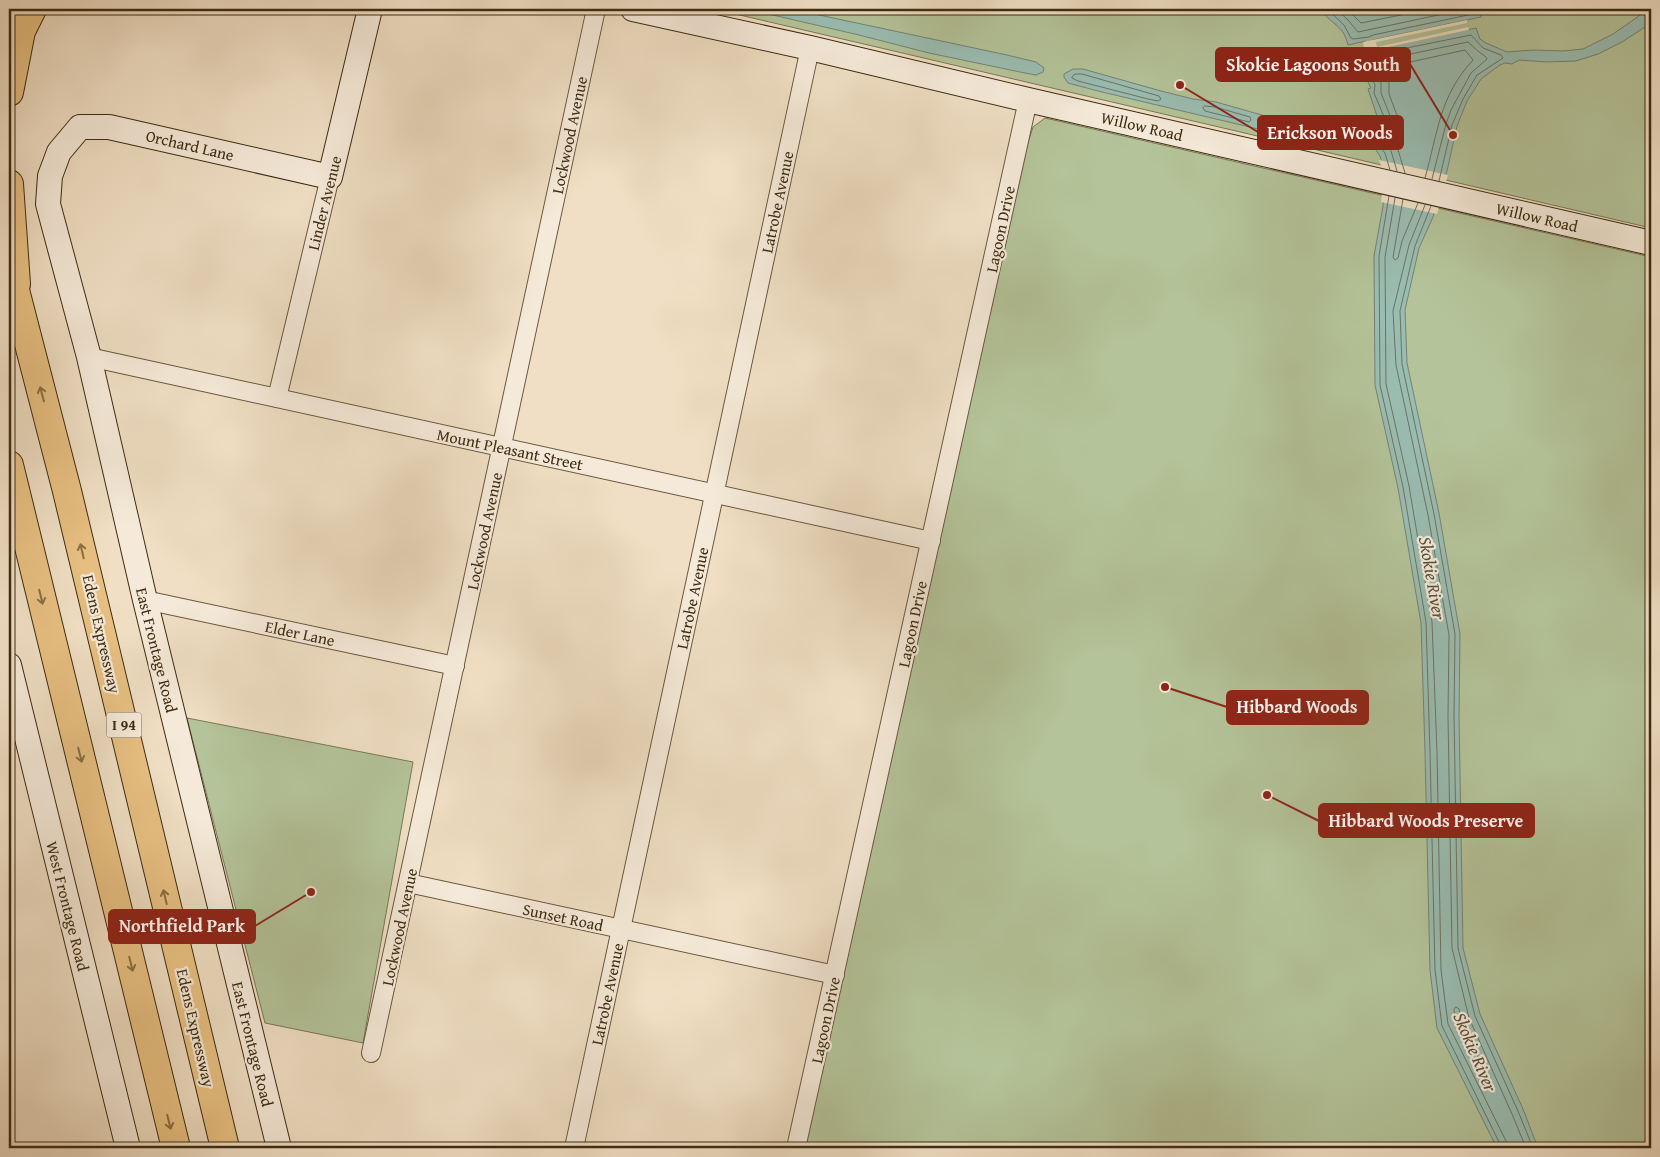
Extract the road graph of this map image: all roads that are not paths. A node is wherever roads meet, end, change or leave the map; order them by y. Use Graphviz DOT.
graph roads {
  1 [pos="32,9"];
  2 [pos="370,9"];
  3 [pos="596,9"];
  4 [pos="633,9"];
  5 [pos="810,48"];
  6 [pos="9,92"];
  7 [pos="1028,100"];
  8 [pos="59,152"];
  9 [pos="330,177"];
  10 [pos="9,184"];
  11 [pos="1651,244"];
  12 [pos="9,267"];
  13 [pos="18,303"];
  14 [pos="89,356"];
  15 [pos="276,398"];
  16 [pos="502,447"];
  17 [pos="9,465"];
  18 [pos="715,494"];
  19 [pos="931,541"];
  20 [pos="145,600"];
  21 [pos="9,665"];
  22 [pos="455,666"];
  23 [pos="408,884"];
  24 [pos="621,929"];
  25 [pos="835,975"];
  26 [pos="371,1053"];
  27 [pos="128,1148"];
  28 [pos="176,1148"];
  29 [pos="225,1148"];
  30 [pos="279,1148"];
  31 [pos="574,1148"];
  32 [pos="796,1148"];
  1 -- 6 [label="highway"];
  2 -- 9 [label="street, Linder Avenue"];
  3 -- 16 [label="street, Lockwood Avenue"];
  4 -- 5 [label="street, Willow Road"];
  5 -- 7 [label="street, Willow Road"];
  5 -- 18 [label="street, Latrobe Avenue"];
  7 -- 11 [label="street, Willow Road"];
  7 -- 19 [label="street, Lagoon Drive"];
  8 -- 9 [label="street, Orchard Lane"];
  8 -- 14 [label="street, East Frontage Road"];
  9 -- 15 [label="street, Linder Avenue"];
  10 -- 13 [label="highway"];
  12 -- 13 [label="highway, Edens Expressway / I 94"];
  29 -- 13 [label="highway, Edens Expressway / I 94, one-way"];
  14 -- 15 [label="street, Mount Pleasant Street"];
  14 -- 20 [label="street, East Frontage Road"];
  15 -- 16 [label="street, Mount Pleasant Street"];
  16 -- 18 [label="street, Mount Pleasant Street"];
  16 -- 22 [label="street, Lockwood Avenue"];
  17 -- 28 [label="highway, one-way"];
  18 -- 19 [label="street, Mount Pleasant Street"];
  18 -- 24 [label="street, Latrobe Avenue"];
  19 -- 25 [label="street, Lagoon Drive"];
  20 -- 22 [label="street, Elder Lane"];
  20 -- 30 [label="street, East Frontage Road"];
  21 -- 27 [label="street, West Frontage Road"];
  22 -- 23 [label="street, Lockwood Avenue"];
  23 -- 24 [label="street, Sunset Road"];
  23 -- 26 [label="street, Lockwood Avenue"];
  24 -- 25 [label="street, Sunset Road"];
  24 -- 31 [label="street, Latrobe Avenue"];
  25 -- 32 [label="street, Lagoon Drive"];
}
